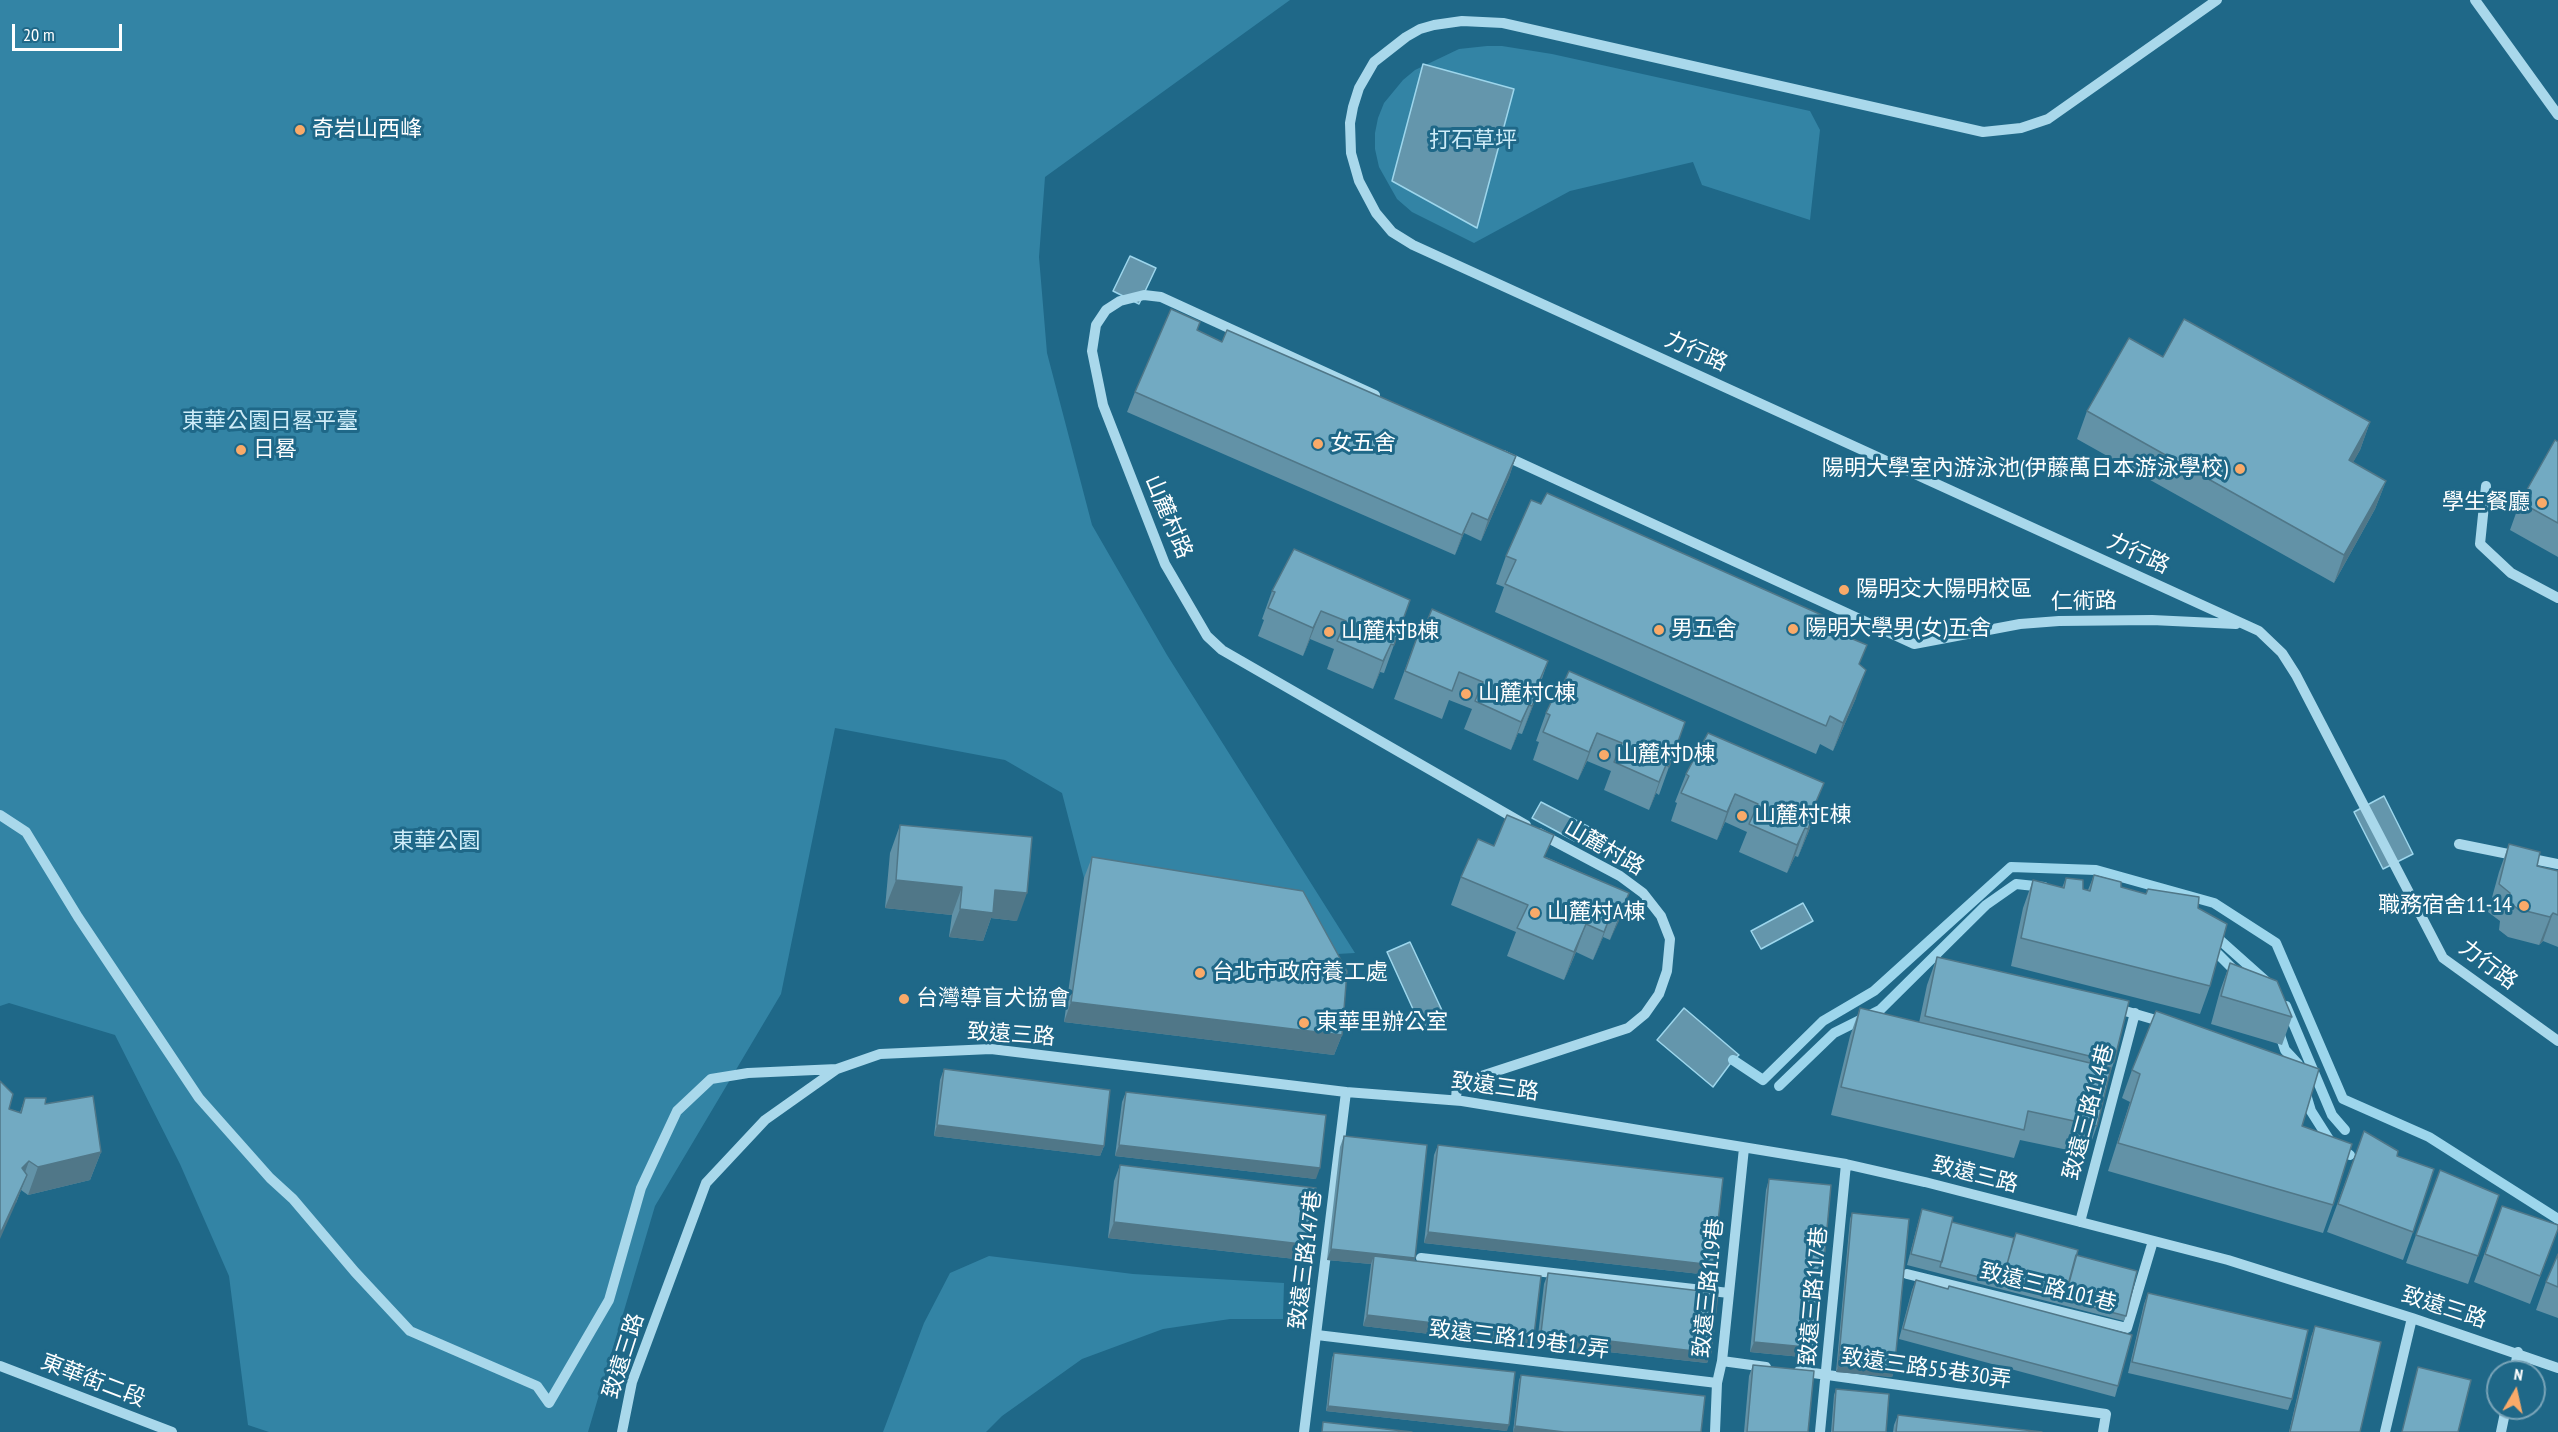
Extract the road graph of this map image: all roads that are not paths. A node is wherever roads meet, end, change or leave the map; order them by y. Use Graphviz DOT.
graph roads {
  1 [pos="2217,0"];
  2 [pos="2475,0"];
  3 [pos="2558,115"];
  4 [pos="1384,399"];
  5 [pos="1492,450"];
  6 [pos="2486,486"];
  7 [pos="2558,598"];
  8 [pos="2243,624"];
  9 [pos="0,815"];
  10 [pos="2459,844"];
  11 [pos="2558,864"];
  12 [pos="2101,1004"];
  13 [pos="2135,1013"];
  14 [pos="2179,1027"];
  15 [pos="2558,1041"];
  16 [pos="837,1069"];
  17 [pos="1346,1092"];
  18 [pos="1456,1100"];
  19 [pos="1744,1148"];
  20 [pos="1846,1164"];
  21 [pos="2080,1222"];
  22 [pos="2153,1240"];
  23 [pos="1421,1258"];
  24 [pos="1907,1274"];
  25 [pos="1729,1293"];
  26 [pos="2412,1318"];
  27 [pos="1317,1335"];
  28 [pos="2518,1352"];
  29 [pos="2516,1360"];
  30 [pos="1722,1361"];
  31 [pos="0,1366"];
  32 [pos="2558,1368"];
  33 [pos="1780,1369"];
  34 [pos="1792,1370"];
  35 [pos="1827,1374"];
  36 [pos="1717,1383"];
  37 [pos="172,1432"];
  38 [pos="622,1432"];
  39 [pos="1304,1432"];
  40 [pos="1715,1432"];
  41 [pos="1820,1432"];
  42 [pos="2103,1432"];
  43 [pos="2385,1432"];
  1 -- 8 [label="street, 力行路"];
  2 -- 3 [label="street"];
  4 -- 18 [label="street, 山麓村路"];
  5 -- 8 [label="street, 仁術路"];
  6 -- 7 [label="street"];
  8 -- 15 [label="street, 力行路"];
  9 -- 16 [label="street"];
  10 -- 11 [label="street"];
  12 -- 13 [label="street"];
  13 -- 14 [label="street"];
  13 -- 21 [label="street, 致遠三路114巷"];
  16 -- 17 [label="street, 致遠三路"];
  16 -- 38 [label="street, 致遠三路"];
  17 -- 18 [label="street, 致遠三路"];
  17 -- 27 [label="street, 致遠三路147巷"];
  18 -- 19 [label="street, 致遠三路"];
  19 -- 20 [label="street, 致遠三路"];
  19 -- 25 [label="street, 致遠三路119巷"];
  20 -- 21 [label="street, 致遠三路"];
  20 -- 35 [label="street, 致遠三路117巷"];
  21 -- 22 [label="street, 致遠三路"];
  22 -- 24 [label="street, 致遠三路101巷"];
  22 -- 26 [label="street, 致遠三路"];
  23 -- 25 [label="street"];
  25 -- 30 [label="street, 致遠三路119巷"];
  26 -- 28 [label="street, 致遠三路"];
  26 -- 43 [label="street"];
  27 -- 36 [label="street, 致遠三路119巷12弄"];
  27 -- 39 [label="street, 致遠三路147巷"];
  28 -- 29 [label="street"];
  28 -- 32 [label="street, 致遠三路"];
  30 -- 33 [label="street"];
  30 -- 36 [label="street, 致遠三路119巷"];
  31 -- 37 [label="street, 東華街二段"];
  34 -- 35 [label="street, 致遠三路55巷30弄"];
  35 -- 41 [label="street, 致遠三路117巷"];
  35 -- 42 [label="street, 致遠三路55巷30弄"];
  36 -- 40 [label="street, 致遠三路119巷"];
}
